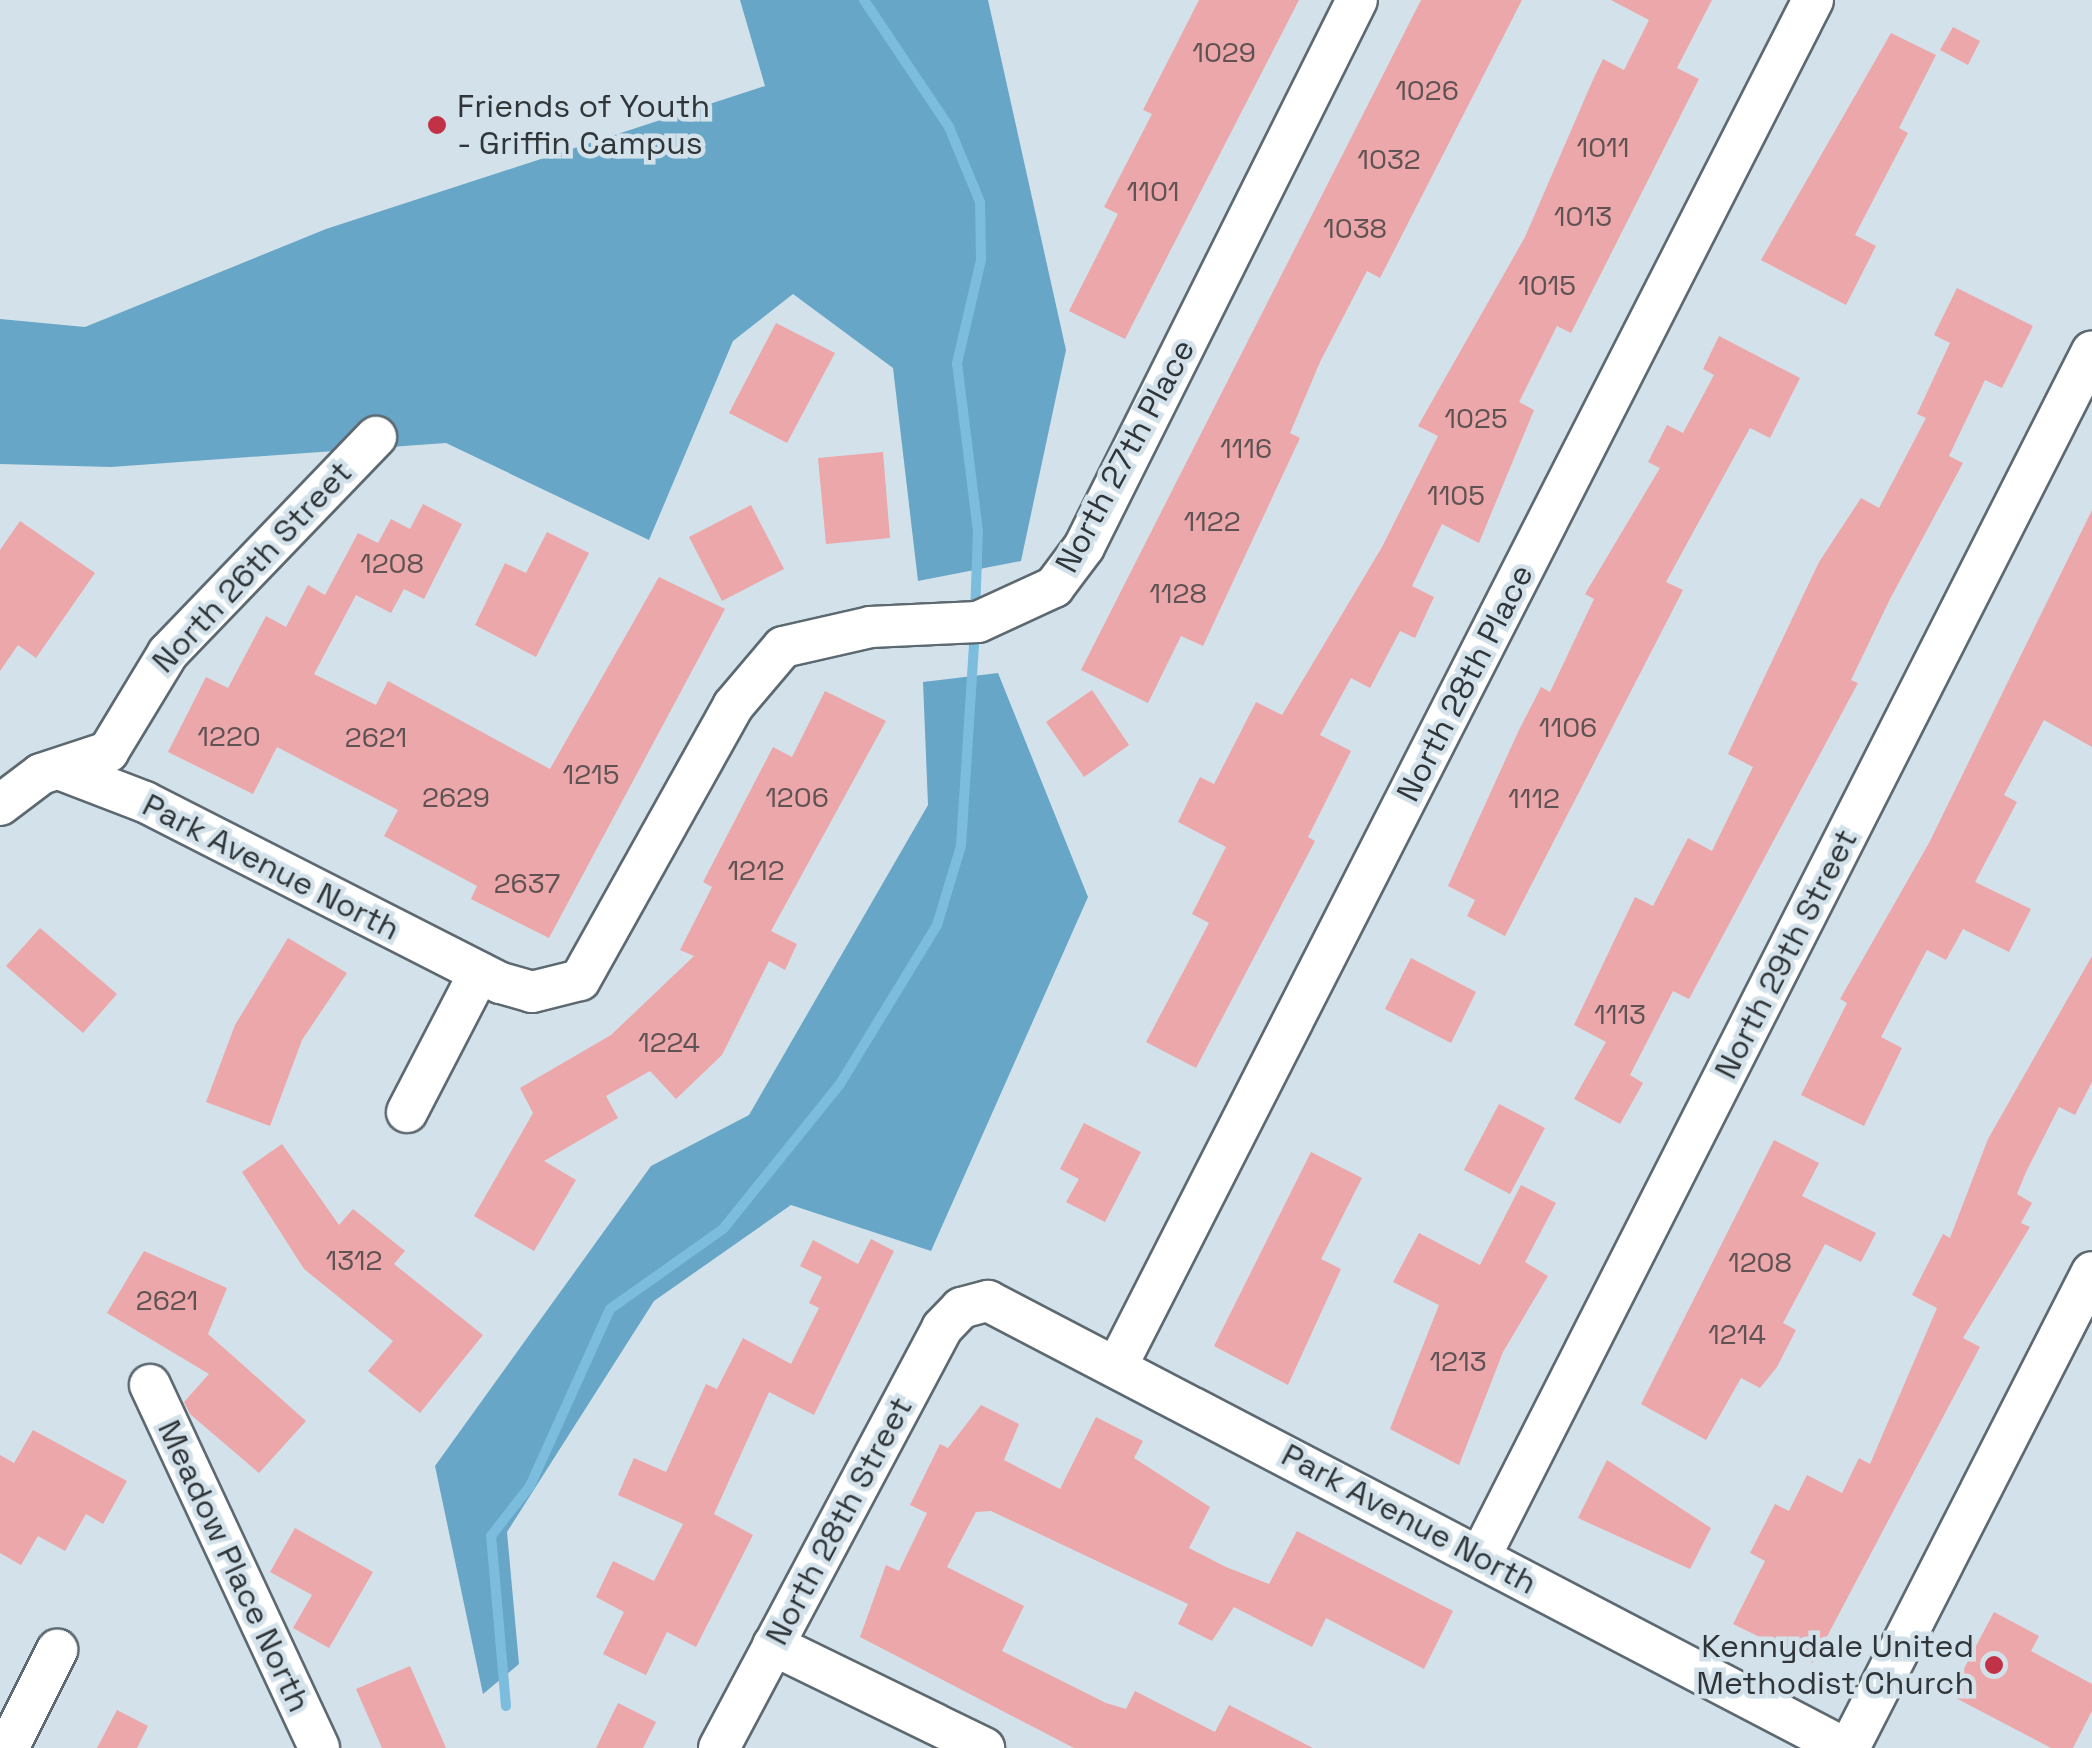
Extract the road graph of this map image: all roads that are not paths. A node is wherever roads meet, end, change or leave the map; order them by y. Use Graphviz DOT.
graph roads {
  1 [pos="1357,0"];
  2 [pos="1813,0"];
  3 [pos="2092,351"];
  4 [pos="376,436"];
  5 [pos="60,769"];
  6 [pos="0,805"];
  7 [pos="479,973"];
  8 [pos="407,1112"];
  9 [pos="2092,1272"];
  10 [pos="971,1303"];
  11 [pos="1117,1366"];
  12 [pos="150,1385"];
  13 [pos="1480,1557"];
  14 [pos="773,1645"];
  15 [pos="57,1650"];
  16 [pos="8,1748"];
  17 [pos="319,1748"];
  18 [pos="719,1748"];
  19 [pos="984,1748"];
  20 [pos="1847,1748"];
  1 -- 7 [label="street, North 27th Place"];
  2 -- 11 [label="street, North 28th Place"];
  3 -- 13 [label="street, North 29th Street"];
  4 -- 5 [label="street, North 26th Street"];
  5 -- 6 [label="street, North 26th Street"];
  5 -- 7 [label="street, Park Avenue North"];
  7 -- 8 [label="street"];
  9 -- 20 [label="street"];
  10 -- 11 [label="street, Park Avenue North"];
  10 -- 14 [label="street, North 28th Street"];
  11 -- 13 [label="street, Park Avenue North"];
  12 -- 17 [label="street, Meadow Place North"];
  13 -- 20 [label="street, Park Avenue North"];
  14 -- 18 [label="street, North 28th Street"];
  14 -- 19 [label="street"];
  15 -- 16 [label="street"];
}
